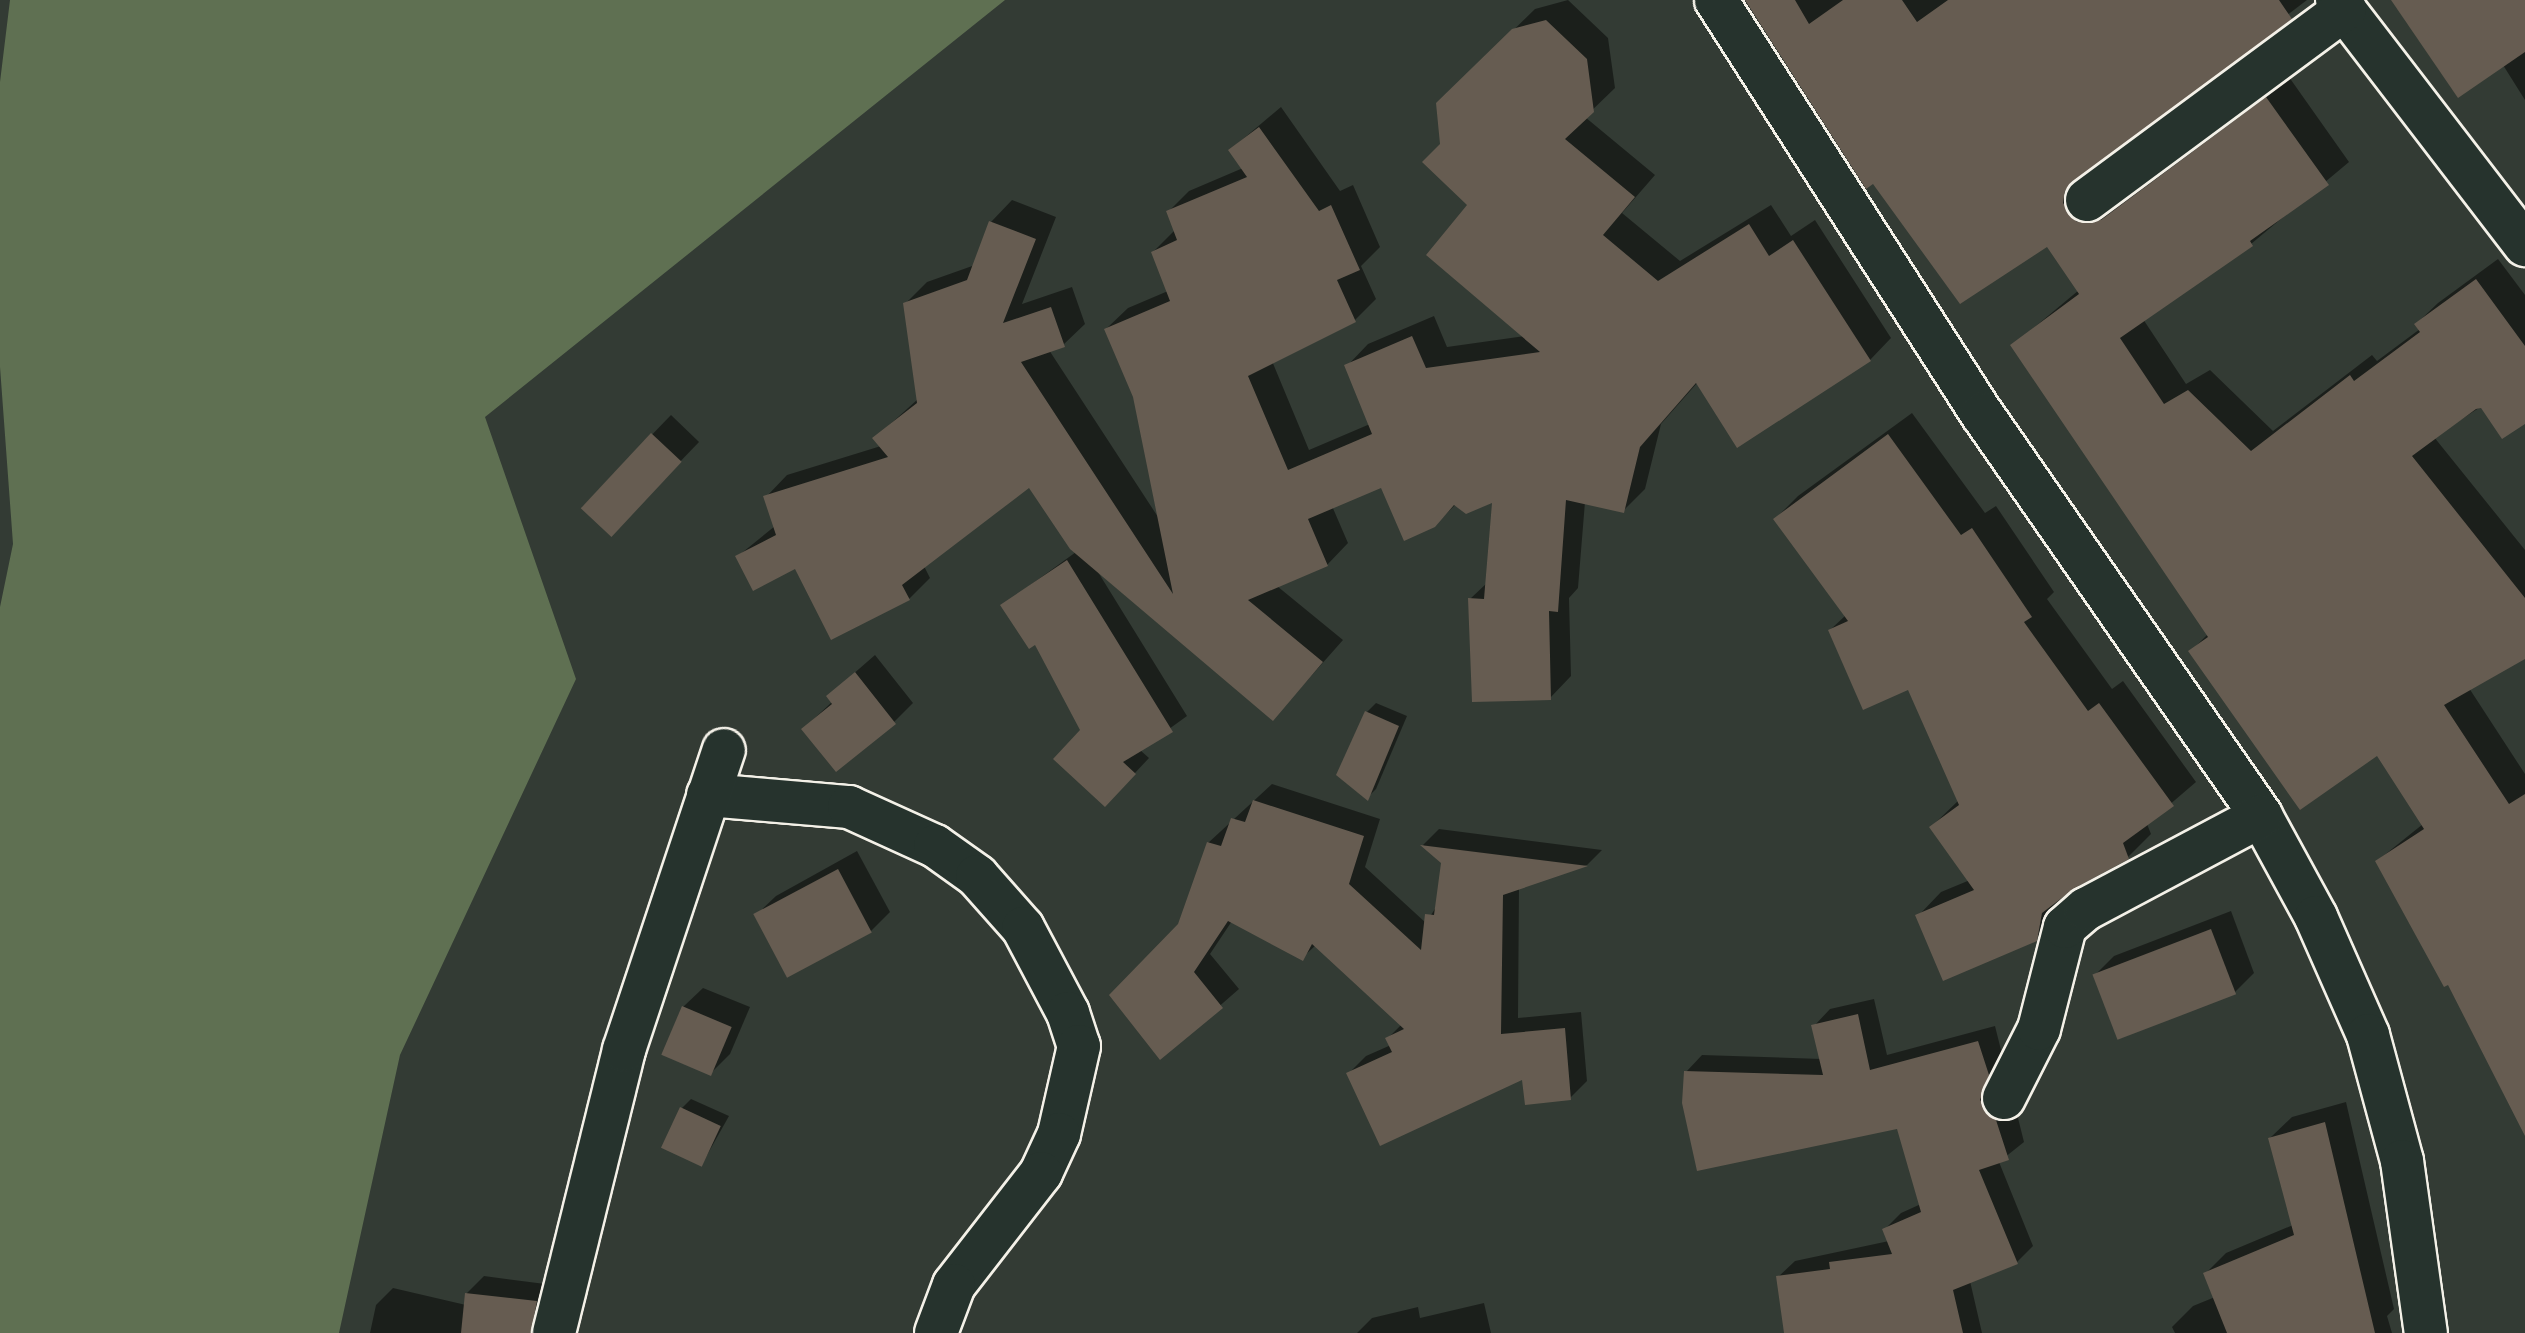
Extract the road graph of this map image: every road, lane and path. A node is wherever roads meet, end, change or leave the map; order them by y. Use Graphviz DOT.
graph roads {
  1 [pos="1716,0"];
  2 [pos="2341,5"];
  3 [pos="2087,200"];
  4 [pos="2525,245"];
  5 [pos="724,750"];
  6 [pos="708,795"];
  7 [pos="2261,816"];
  8 [pos="2004,1098"];
  9 [pos="554,1333"];
  10 [pos="936,1333"];
  11 [pos="2426,1333"];
  1 -- 7 [label="street"];
  2 -- 3 [label="street"];
  2 -- 4 [label="street"];
  5 -- 6 [label="street"];
  6 -- 9 [label="street"];
  6 -- 10 [label="street"];
  7 -- 8 [label="street"];
  7 -- 11 [label="street"];
}
